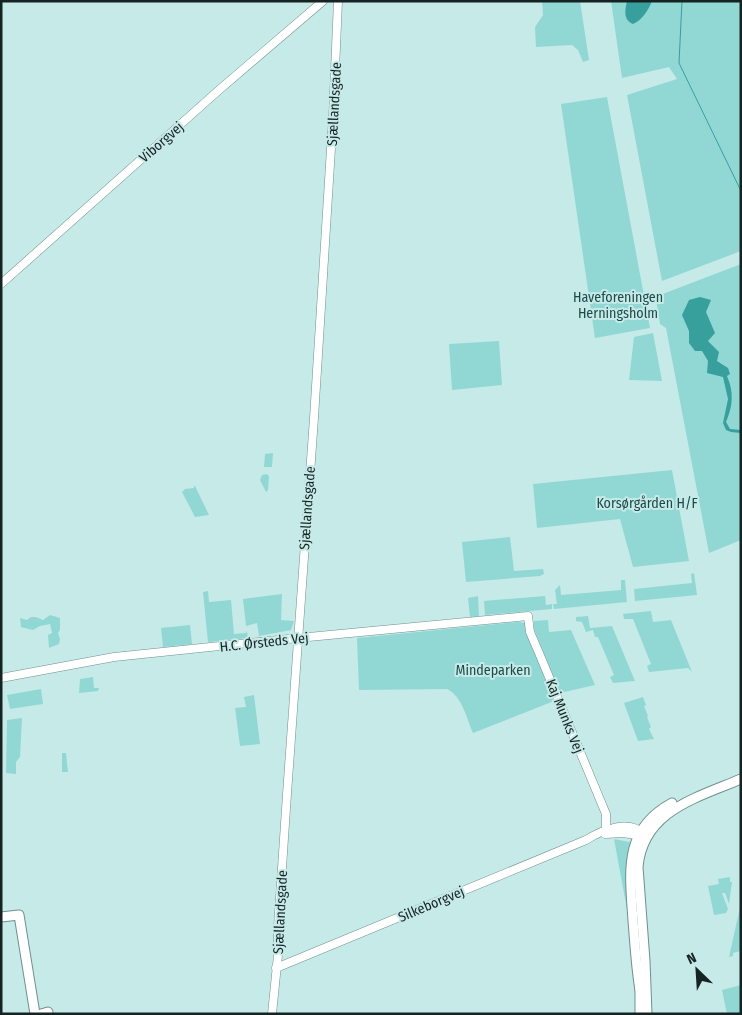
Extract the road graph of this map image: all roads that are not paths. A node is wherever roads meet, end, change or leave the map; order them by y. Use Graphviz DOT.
graph roads {
  1 [pos="323,1"];
  2 [pos="338,1"];
  3 [pos="1,284"];
  4 [pos="528,616"];
  5 [pos="298,638"];
  6 [pos="1,678"];
  7 [pos="741,773"];
  8 [pos="741,779"];
  9 [pos="606,814"];
  10 [pos="622,827"];
  11 [pos="606,830"];
  12 [pos="641,832"];
  13 [pos="586,840"];
  14 [pos="1,917"];
  15 [pos="276,968"];
  16 [pos="35,1014"];
  17 [pos="272,1014"];
  18 [pos="640,1014"];
  19 [pos="647,1014"];
  1 -- 3 [label="street, Viborgvej"];
  2 -- 5 [label="street, Sjællandsgade"];
  4 -- 5 [label="street, H.C. Ørsteds Vej"];
  4 -- 9 [label="street, Kaj Munks Vej"];
  5 -- 6 [label="street, H.C. Ørsteds Vej"];
  5 -- 15 [label="street, Sjællandsgade"];
  7 -- 12 [label="main road"];
  8 -- 12 [label="main road"];
  9 -- 10 [label="street, Kaj Munks Vej"];
  9 -- 11 [label="street, Kaj Munks Vej"];
  10 -- 11 [label="street, Silkeborgvej"];
  10 -- 12 [label="street, Silkeborgvej"];
  11 -- 13 [label="street, Silkeborgvej"];
  12 -- 13 [label="street, Silkeborgvej"];
  12 -- 18 [label="main road"];
  12 -- 19 [label="main road"];
  13 -- 15 [label="street, Silkeborgvej"];
  14 -- 16 [label="main road"];
  15 -- 17 [label="street, Sjællandsgade"];
}
